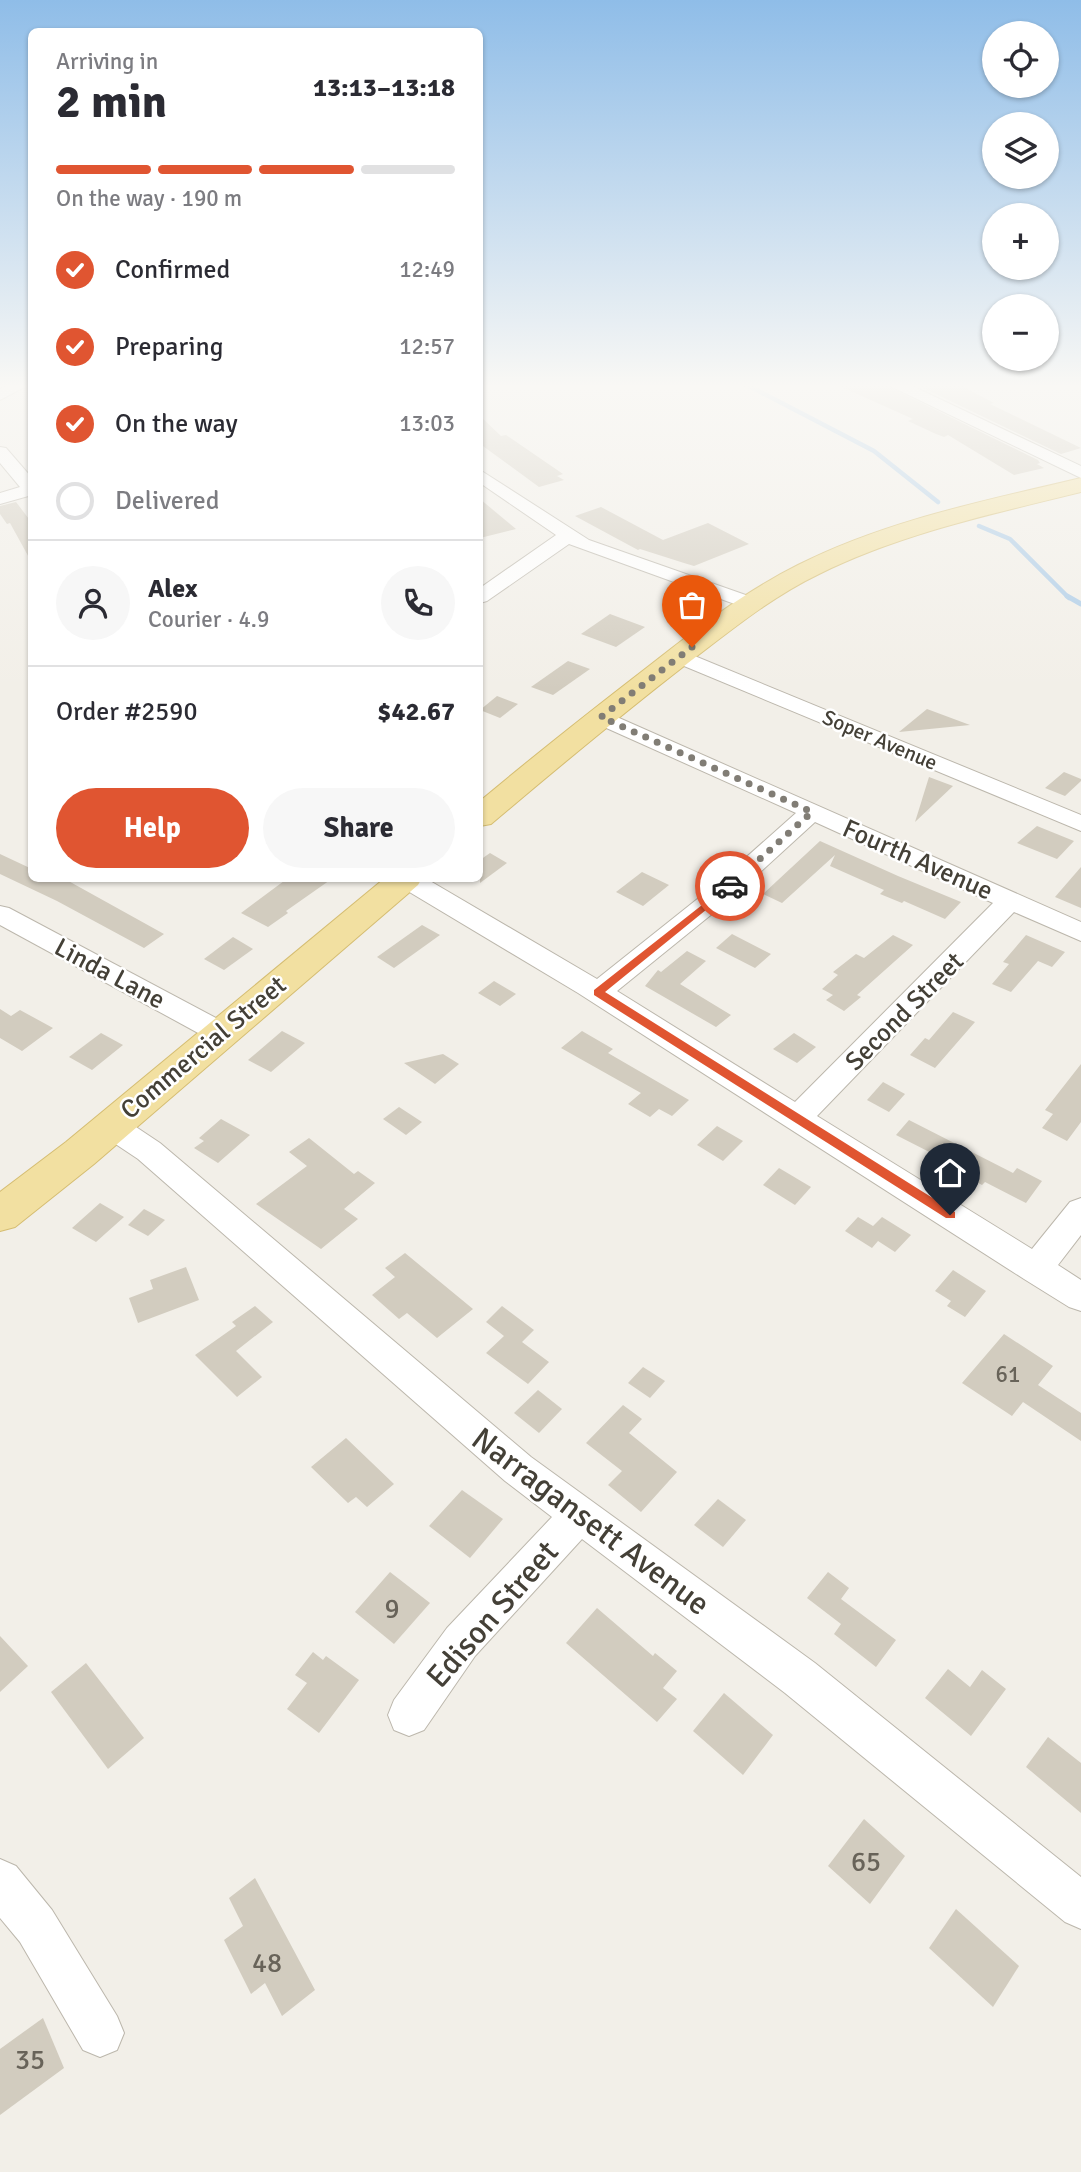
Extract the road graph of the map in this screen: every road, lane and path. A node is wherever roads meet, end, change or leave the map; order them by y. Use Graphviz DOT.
graph roads {
  1 [pos="495,485"];
  2 [pos="1080,485"];
  3 [pos="28,490"];
  4 [pos="0,499"];
  5 [pos="567,536"];
  6 [pos="483,595"];
  7 [pos="750,603"];
  8 [pos="680,656"];
  9 [pos="601,717"];
  10 [pos="812,812"];
  11 [pos="483,815"];
  12 [pos="1081,824"];
  13 [pos="401,882"];
  14 [pos="410,882"];
  15 [pos="1011,901"];
  16 [pos="0,914"];
  17 [pos="1081,932"];
  18 [pos="598,992"];
  19 [pos="221,1033"];
  20 [pos="796,1119"];
  21 [pos="110,1125"];
  22 [pos="1081,1211"];
  23 [pos="0,1215"];
  24 [pos="1037,1269"];
  25 [pos="1081,1297"];
  26 [pos="578,1516"];
  27 [pos="408,1715"];
  28 [pos="0,1882"];
  29 [pos="1081,1906"];
  30 [pos="100,2033"];
  1 -- 5 [label="street"];
  2 -- 7 [label="main road"];
  3 -- 4 [label="street"];
  5 -- 6 [label="street"];
  5 -- 7 [label="street"];
  7 -- 8 [label="main road"];
  8 -- 9 [label="main road"];
  8 -- 12 [label="street, Soper Avenue"];
  9 -- 10 [label="street, Fourth Avenue"];
  9 -- 11 [label="main road"];
  10 -- 15 [label="street, Fourth Avenue"];
  10 -- 18 [label="street"];
  13 -- 19 [label="main road, Commercial Street"];
  14 -- 18 [label="street"];
  15 -- 17 [label="street, Fourth Avenue"];
  15 -- 20 [label="street, Second Street"];
  16 -- 19 [label="street, Linda Lane"];
  18 -- 20 [label="street"];
  19 -- 21 [label="main road, Commercial Street"];
  20 -- 24 [label="street"];
  21 -- 23 [label="main road, Commercial Street"];
  21 -- 26 [label="street, Narragansett Avenue"];
  22 -- 24 [label="street"];
  24 -- 25 [label="street"];
  26 -- 27 [label="street, Edison Street"];
  26 -- 29 [label="street, Narragansett Avenue"];
  28 -- 30 [label="street"];
}
